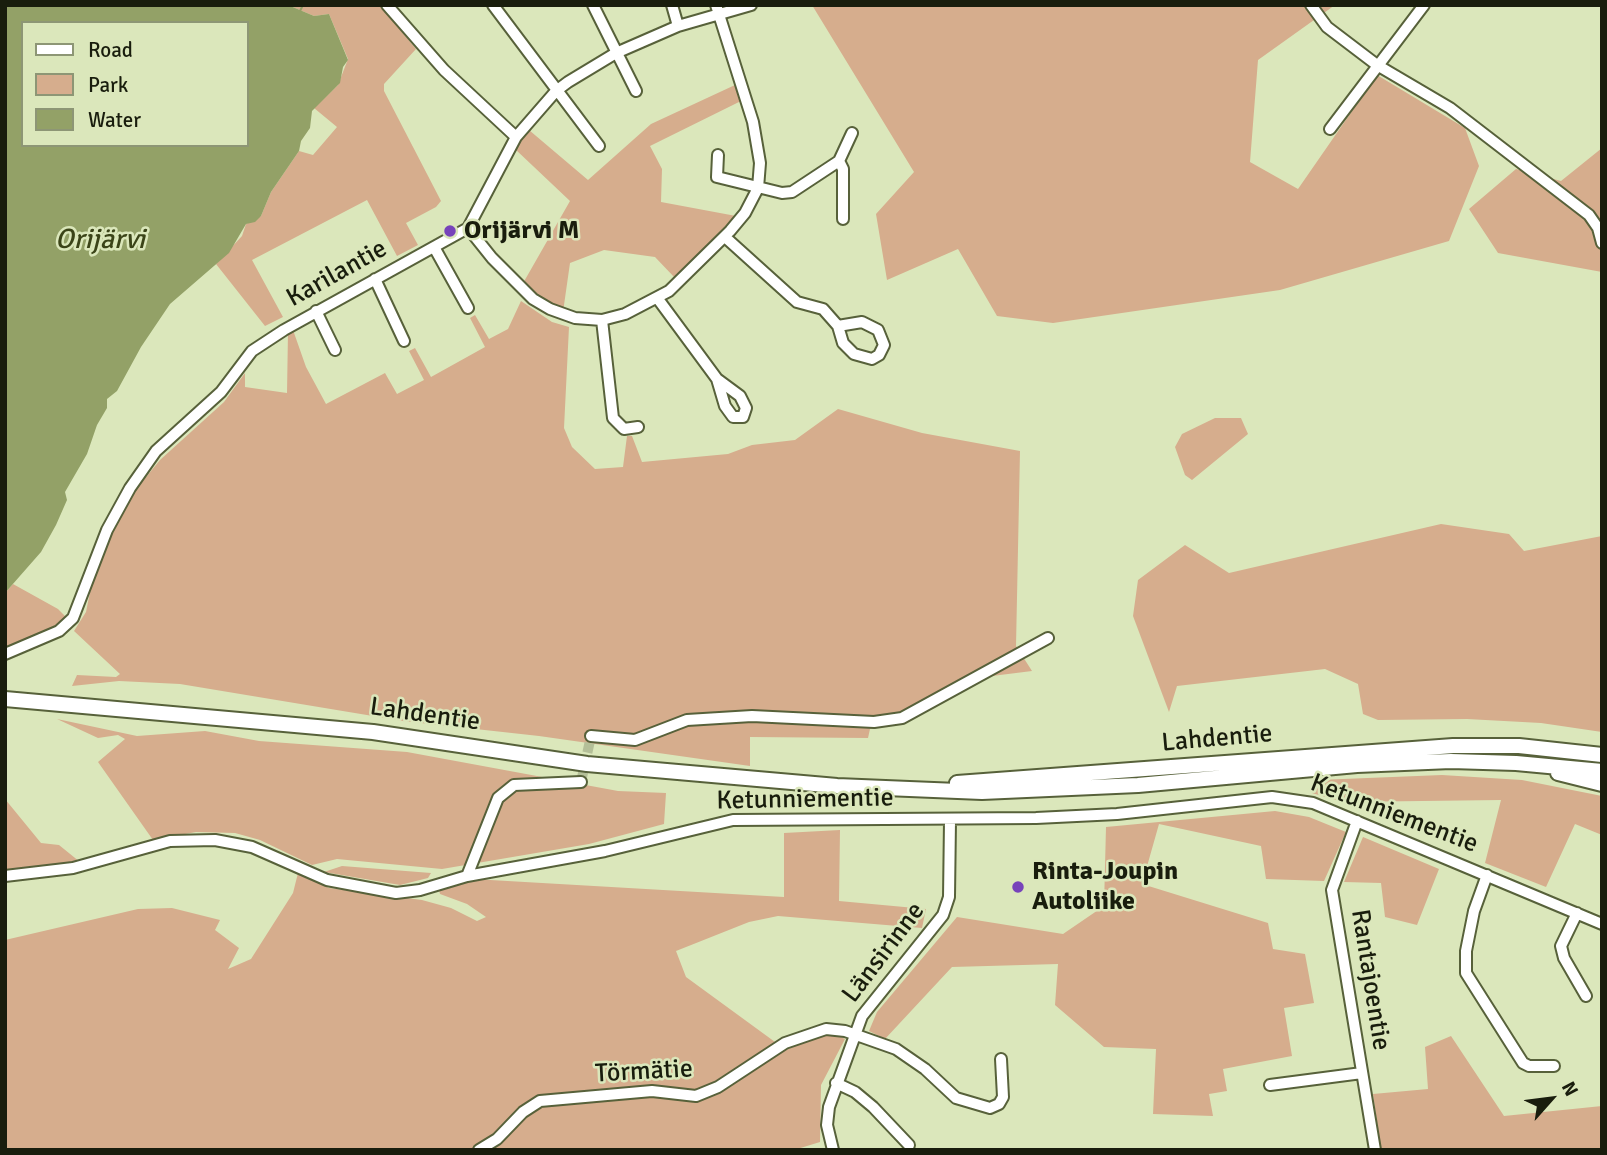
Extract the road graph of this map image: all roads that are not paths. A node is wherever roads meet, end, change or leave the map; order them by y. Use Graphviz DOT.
graph roads {
  1 [pos="387,5"];
  2 [pos="492,5"];
  3 [pos="593,5"];
  4 [pos="672,5"];
  5 [pos="751,5"];
  6 [pos="1311,5"];
  7 [pos="1424,5"];
  8 [pos="717,9"];
  9 [pos="678,26"];
  10 [pos="616,53"];
  11 [pos="1377,65"];
  12 [pos="556,91"];
  13 [pos="636,91"];
  14 [pos="1330,129"];
  15 [pos="852,133"];
  16 [pos="516,137"];
  17 [pos="599,146"];
  18 [pos="718,155"];
  19 [pos="839,161"];
  20 [pos="758,188"];
  21 [pos="843,219"];
  22 [pos="468,228"];
  23 [pos="725,237"];
  24 [pos="1602,243"];
  25 [pos="434,247"];
  26 [pos="374,279"];
  27 [pos="658,299"];
  28 [pos="468,308"];
  29 [pos="316,312"];
  30 [pos="602,320"];
  31 [pos="838,326"];
  32 [pos="404,341"];
  33 [pos="335,349"];
  34 [pos="717,379"];
  35 [pos="638,428"];
  36 [pos="1048,638"];
  37 [pos="5,654"];
  38 [pos="5,699"];
  39 [pos="590,736"];
  40 [pos="1602,755"];
  41 [pos="1516,763"];
  42 [pos="1602,771"];
  43 [pos="581,782"];
  44 [pos="1602,784"];
  45 [pos="837,786"];
  46 [pos="950,821"];
  47 [pos="1357,821"];
  48 [pos="1487,875"];
  49 [pos="5,876"];
  50 [pos="467,876"];
  51 [pos="1577,913"];
  52 [pos="1602,924"];
  53 [pos="1586,996"];
  54 [pos="855,1034"];
  55 [pos="1001,1059"];
  56 [pos="1554,1066"];
  57 [pos="1362,1073"];
  58 [pos="836,1083"];
  59 [pos="1270,1085"];
  60 [pos="909,1145"];
  61 [pos="479,1150"];
  62 [pos="833,1150"];
  63 [pos="1375,1150"];
  1 -- 16 [label="street"];
  2 -- 12 [label="street"];
  3 -- 10 [label="street"];
  4 -- 9 [label="street"];
  5 -- 8 [label="street"];
  6 -- 11 [label="street"];
  7 -- 11 [label="street"];
  8 -- 9 [label="street"];
  8 -- 20 [label="street"];
  9 -- 10 [label="street"];
  10 -- 12 [label="street"];
  10 -- 13 [label="street"];
  11 -- 14 [label="street"];
  11 -- 24 [label="street"];
  12 -- 16 [label="street"];
  12 -- 17 [label="street"];
  15 -- 19 [label="street"];
  16 -- 22 [label="street"];
  18 -- 20 [label="street"];
  19 -- 20 [label="street"];
  19 -- 21 [label="street"];
  20 -- 23 [label="street"];
  22 -- 25 [label="street, Karilantie"];
  22 -- 30 [label="street"];
  23 -- 27 [label="street"];
  23 -- 31 [label="street"];
  25 -- 26 [label="street, Karilantie"];
  25 -- 28 [label="street"];
  26 -- 29 [label="street, Karilantie"];
  26 -- 32 [label="street"];
  27 -- 30 [label="street"];
  27 -- 34 [label="street"];
  29 -- 33 [label="street"];
  29 -- 37 [label="street, Karilantie"];
  30 -- 35 [label="street"];
  36 -- 39 [label="street"];
  38 -- 45 [label="highway, Lahdentie"];
  40 -- 45 [label="highway, Lahdentie"];
  41 -- 42 [label="highway, Lahdentie"];
  41 -- 44 [label="highway"];
  41 -- 45 [label="highway, Lahdentie"];
  43 -- 50 [label="street"];
  46 -- 47 [label="street, Ketunniementie"];
  46 -- 50 [label="street, Ketunniementie"];
  46 -- 54 [label="street, Länsirinne"];
  47 -- 48 [label="street, Ketunniementie"];
  47 -- 57 [label="street, Rantajoentie"];
  48 -- 51 [label="street, Ketunniementie"];
  48 -- 56 [label="street"];
  49 -- 50 [label="street, Ketunniementie"];
  51 -- 52 [label="street, Ketunniementie"];
  51 -- 53 [label="street"];
  54 -- 55 [label="street, Törmätie"];
  54 -- 58 [label="street, Länsirinne"];
  54 -- 61 [label="street, Törmätie"];
  57 -- 59 [label="street"];
  57 -- 63 [label="street, Rantajoentie"];
  58 -- 60 [label="street"];
  58 -- 62 [label="street, Länsirinne"];
}
